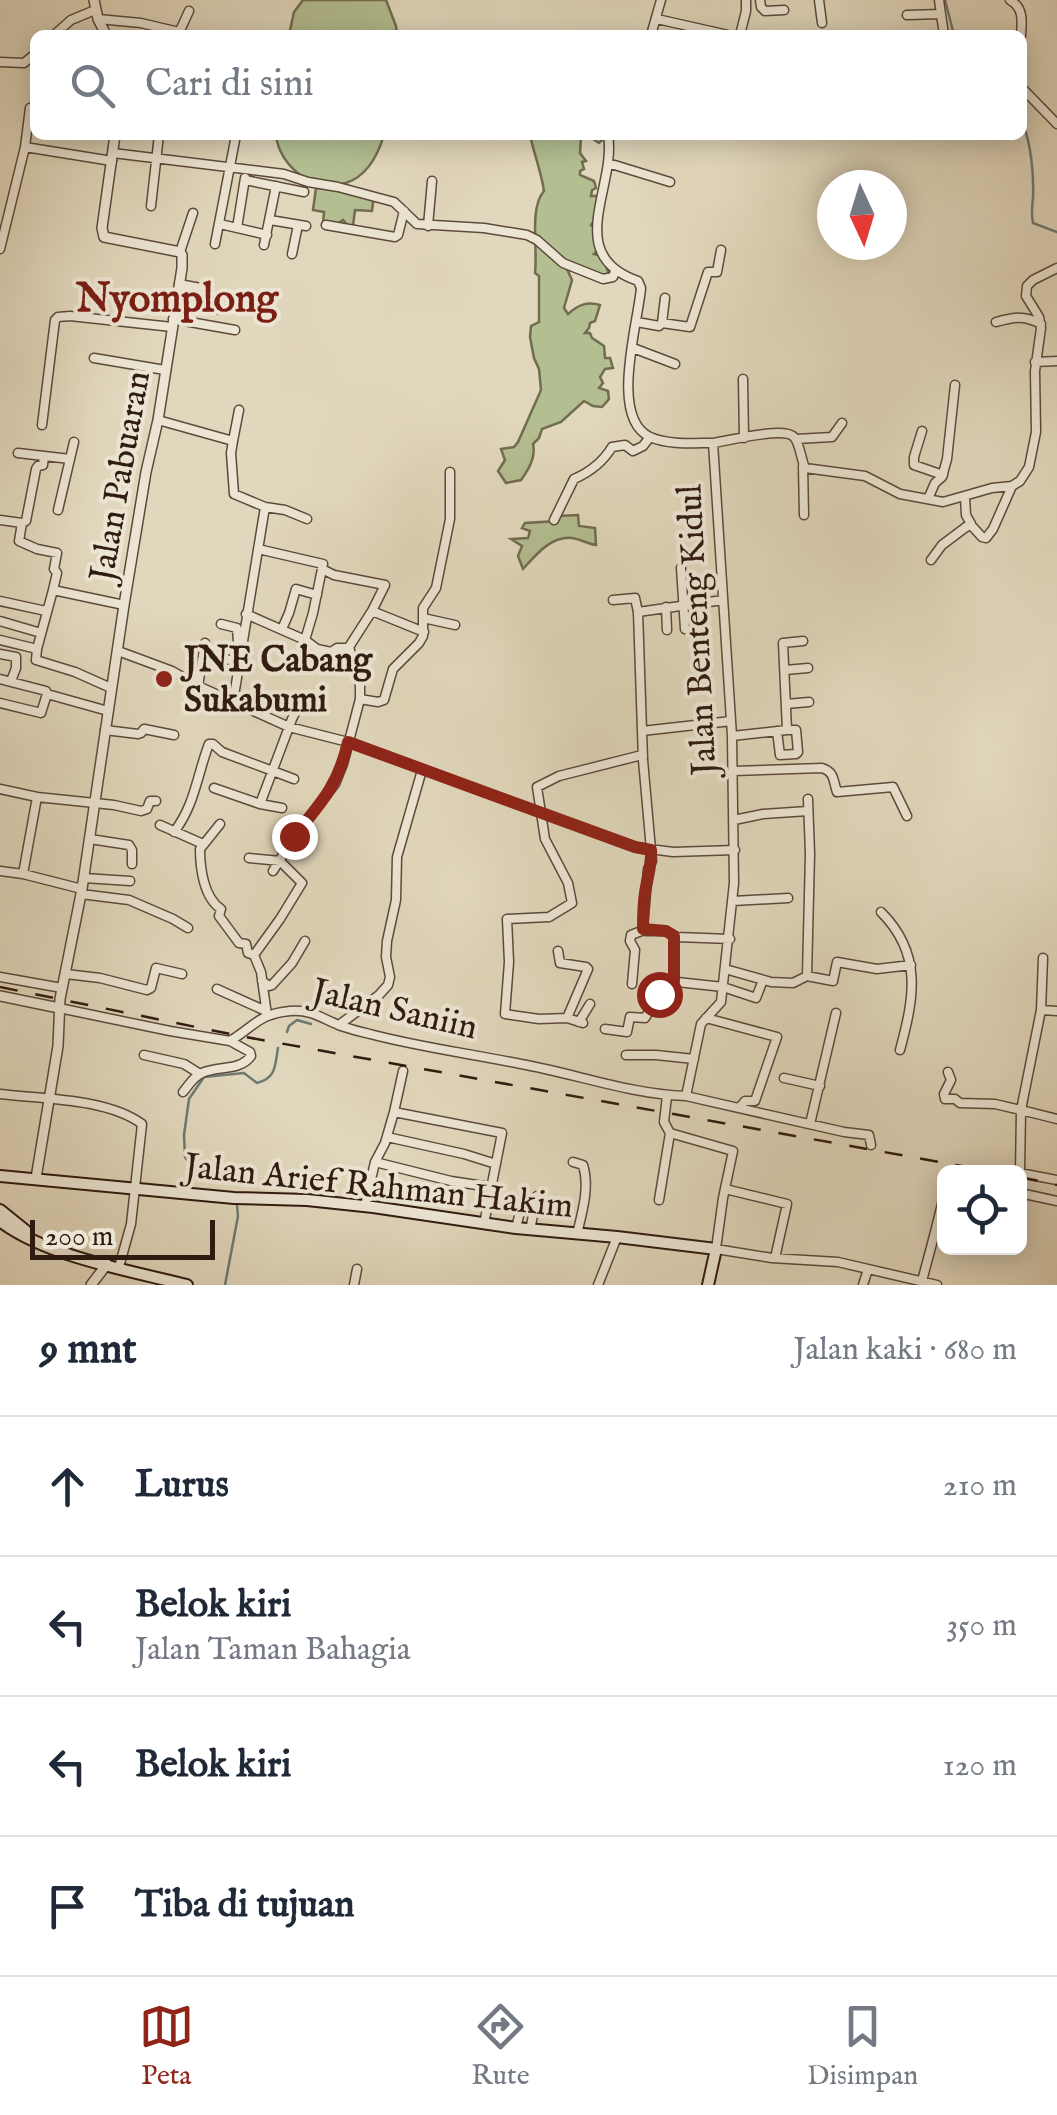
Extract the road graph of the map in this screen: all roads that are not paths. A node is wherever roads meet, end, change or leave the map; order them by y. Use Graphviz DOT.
graph roads {
  1 [pos="661,0"];
  2 [pos="746,0"];
  3 [pos="760,0"];
  4 [pos="820,0"];
  5 [pos="939,0"];
  6 [pos="1010,0"];
  7 [pos="96,10"];
  8 [pos="784,10"];
  9 [pos="189,11"];
  10 [pos="941,14"];
  11 [pos="907,15"];
  12 [pos="657,19"];
  13 [pos="822,24"];
  14 [pos="60,30"];
  15 [pos="163,30"];
  16 [pos="180,30"];
  17 [pos="653,30"];
  18 [pos="704,30"];
  19 [pos="741,30"];
  20 [pos="943,30"];
  21 [pos="1021,30"];
  22 [pos="30,58"];
  23 [pos="0,62"];
  24 [pos="1027,93"];
  25 [pos="30,108"];
  26 [pos="1057,124"];
  27 [pos="114,140"];
  28 [pos="158,140"];
  29 [pos="235,140"];
  30 [pos="609,140"];
  31 [pos="28,147"];
  32 [pos="112,157"];
  33 [pos="156,160"];
  34 [pos="608,163"];
  35 [pos="229,168"];
  36 [pos="246,175"];
  37 [pos="432,181"];
  38 [pos="670,182"];
  39 [pos="276,186"];
  40 [pos="304,192"];
  41 [pos="151,206"];
  42 [pos="404,211"];
  43 [pos="193,213"];
  44 [pos="270,220"];
  45 [pos="220,224"];
  46 [pos="326,225"];
  47 [pos="428,226"];
  48 [pos="237,228"];
  49 [pos="267,235"];
  50 [pos="215,244"];
  51 [pos="264,245"];
  52 [pos="0,249"];
  53 [pos="721,250"];
  54 [pos="180,252"];
  55 [pos="292,254"];
  56 [pos="1057,268"];
  57 [pos="615,271"];
  58 [pos="179,284"];
  59 [pos="206,288"];
  60 [pos="665,298"];
  61 [pos="176,305"];
  62 [pos="224,310"];
  63 [pos="636,322"];
  64 [pos="996,322"];
  65 [pos="173,323"];
  66 [pos="662,323"];
  67 [pos="1041,324"];
  68 [pos="235,330"];
  69 [pos="633,348"];
  70 [pos="94,358"];
  71 [pos="1057,360"];
  72 [pos="1036,362"];
  73 [pos="674,364"];
  74 [pos="165,370"];
  75 [pos="743,379"];
  76 [pos="955,385"];
  77 [pos="239,410"];
  78 [pos="158,420"];
  79 [pos="842,423"];
  80 [pos="42,425"];
  81 [pos="922,431"];
  82 [pos="650,437"];
  83 [pos="744,438"];
  84 [pos="796,439"];
  85 [pos="233,441"];
  86 [pos="74,442"];
  87 [pos="713,444"];
  88 [pos="18,452"];
  89 [pos="44,456"];
  90 [pos="70,459"];
  91 [pos="803,466"];
  92 [pos="450,472"];
  93 [pos="943,475"];
  94 [pos="1012,486"];
  95 [pos="964,497"];
  96 [pos="928,499"];
  97 [pos="265,507"];
  98 [pos="58,510"];
  99 [pos="804,515"];
  100 [pos="307,519"];
  101 [pos="0,520"];
  102 [pos="554,520"];
  103 [pos="22,523"];
  104 [pos="971,524"];
  105 [pos="258,549"];
  106 [pos="931,560"];
  107 [pos="322,568"];
  108 [pos="681,568"];
  109 [pos="53,590"];
  110 [pos="317,595"];
  111 [pos="0,600"];
  112 [pos="614,600"];
  113 [pos="723,600"];
  114 [pos="683,604"];
  115 [pos="124,605"];
  116 [pos="666,608"];
  117 [pos="46,611"];
  118 [pos="372,611"];
  119 [pos="638,612"];
  120 [pos="246,614"];
  121 [pos="424,618"];
  122 [pos="0,622"];
  123 [pos="221,624"];
  124 [pos="455,624"];
  125 [pos="684,628"];
  126 [pos="282,629"];
  127 [pos="667,630"];
  128 [pos="41,632"];
  129 [pos="424,632"];
  130 [pos="0,640"];
  131 [pos="305,640"];
  132 [pos="803,640"];
  133 [pos="204,643"];
  134 [pos="349,648"];
  135 [pos="37,649"];
  136 [pos="118,651"];
  137 [pos="0,654"];
  138 [pos="212,655"];
  139 [pos="16,658"];
  140 [pos="36,660"];
  141 [pos="238,662"];
  142 [pos="808,668"];
  143 [pos="785,670"];
  144 [pos="0,679"];
  145 [pos="10,681"];
  146 [pos="198,686"];
  147 [pos="111,688"];
  148 [pos="47,694"];
  149 [pos="303,697"];
  150 [pos="360,699"];
  151 [pos="232,702"];
  152 [pos="809,702"];
  153 [pos="0,703"];
  154 [pos="786,704"];
  155 [pos="108,711"];
  156 [pos="731,720"];
  157 [pos="288,728"];
  158 [pos="811,729"];
  159 [pos="105,730"];
  160 [pos="787,730"];
  161 [pos="642,731"];
  162 [pos="174,735"];
  163 [pos="732,736"];
  164 [pos="348,742"];
  165 [pos="642,756"];
  166 [pos="422,770"];
  167 [pos="733,771"];
  168 [pos="274,772"];
  169 [pos="294,779"];
  170 [pos="214,788"];
  171 [pos="3,792"];
  172 [pos="36,797"];
  173 [pos="808,799"];
  174 [pos="156,801"];
  175 [pos="95,803"];
  176 [pos="260,804"];
  177 [pos="282,808"];
  178 [pos="808,811"];
  179 [pos="540,812"];
  180 [pos="907,816"];
  181 [pos="734,820"];
  182 [pos="220,824"];
  183 [pos="160,825"];
  184 [pos="174,832"];
  185 [pos="90,840"];
  186 [pos="203,844"];
  187 [pos="651,850"];
  188 [pos="735,850"];
  189 [pos="249,858"];
  190 [pos="280,860"];
  191 [pos="132,864"];
  192 [pos="0,871"];
  193 [pos="274,871"];
  194 [pos="24,874"];
  195 [pos="130,881"];
  196 [pos="82,887"];
  197 [pos="788,898"];
  198 [pos="733,901"];
  199 [pos="881,912"];
  200 [pos="188,928"];
  201 [pos="644,930"];
  202 [pos="674,936"];
  203 [pos="730,939"];
  204 [pos="305,941"];
  205 [pos="558,951"];
  206 [pos="254,954"];
  207 [pos="1043,958"];
  208 [pos="911,966"];
  209 [pos="725,969"];
  210 [pos="66,974"];
  211 [pos="182,974"];
  212 [pos="807,976"];
  213 [pos="0,977"];
  214 [pos="262,980"];
  215 [pos="763,980"];
  216 [pos="674,981"];
  217 [pos="632,984"];
  218 [pos="723,987"];
  219 [pos="62,988"];
  220 [pos="217,989"];
  221 [pos="0,996"];
  222 [pos="590,1004"];
  223 [pos="59,1008"];
  224 [pos="1041,1010"];
  225 [pos="1057,1011"];
  226 [pos="267,1013"];
  227 [pos="836,1013"];
  228 [pos="567,1018"];
  229 [pos="706,1018"];
  230 [pos="339,1025"];
  231 [pos="605,1029"];
  232 [pos="230,1041"];
  233 [pos="900,1050"];
  234 [pos="144,1055"];
  235 [pos="626,1055"];
  236 [pos="694,1059"];
  237 [pos="403,1071"];
  238 [pos="948,1072"];
  239 [pos="200,1074"];
  240 [pos="784,1078"];
  241 [pos="820,1086"];
  242 [pos="183,1092"];
  243 [pos="0,1094"];
  244 [pos="50,1096"];
  245 [pos="667,1096"];
  246 [pos="686,1096"];
  247 [pos="739,1108"];
  248 [pos="1021,1110"];
  249 [pos="394,1112"];
  250 [pos="1057,1119"];
  251 [pos="810,1124"];
  252 [pos="670,1132"];
  253 [pos="387,1137"];
  254 [pos="871,1145"];
  255 [pos="376,1162"];
  256 [pos="573,1162"];
  257 [pos="496,1164"];
  258 [pos="0,1176"];
  259 [pos="36,1178"];
  260 [pos="1057,1180"];
  261 [pos="490,1187"];
  262 [pos="134,1188"];
  263 [pos="725,1189"];
  264 [pos="1027,1194"];
  265 [pos="524,1196"];
  266 [pos="536,1196"];
  267 [pos="658,1200"];
  268 [pos="1057,1200"];
  269 [pos="364,1206"];
  270 [pos="0,1210"];
  271 [pos="0,1221"];
  272 [pos="484,1224"];
  273 [pos="937,1224"];
  274 [pos="516,1228"];
  275 [pos="530,1230"];
  276 [pos="577,1234"];
  277 [pos="934,1236"];
  278 [pos="937,1236"];
  279 [pos="616,1237"];
  280 [pos="34,1239"];
  281 [pos="716,1249"];
  282 [pos="775,1258"];
  283 [pos="113,1266"];
  284 [pos="358,1269"];
  285 [pos="868,1269"];
  286 [pos="915,1282"];
  287 [pos="91,1285"];
  288 [pos="187,1285"];
  289 [pos="354,1285"];
  290 [pos="598,1285"];
  291 [pos="708,1285"];
  292 [pos="864,1285"];
  293 [pos="937,1285"];
  1 -- 12 [label="street"];
  2 -- 19 [label="street"];
  3 -- 8 [label="street"];
  4 -- 13 [label="street"];
  5 -- 10 [label="street"];
  6 -- 21 [label="street"];
  7 -- 14 [label="street"];
  7 -- 15 [label="street"];
  9 -- 16 [label="street"];
  10 -- 11 [label="street"];
  10 -- 20 [label="street"];
  12 -- 17 [label="street"];
  12 -- 18 [label="street"];
  22 -- 23 [label="street"];
  24 -- 26 [label="street"];
  25 -- 31 [label="street"];
  27 -- 32 [label="street"];
  28 -- 33 [label="street"];
  29 -- 35 [label="street"];
  30 -- 34 [label="street, Jalan Benteng Kidul"];
  31 -- 32 [label="street"];
  31 -- 52 [label="street"];
  32 -- 33 [label="street"];
  32 -- 54 [label="street"];
  33 -- 35 [label="street"];
  33 -- 41 [label="street"];
  34 -- 38 [label="street"];
  34 -- 57 [label="street, Jalan Benteng Kidul"];
  35 -- 36 [label="street"];
  35 -- 45 [label="street"];
  36 -- 39 [label="street"];
  36 -- 42 [label="street"];
  36 -- 48 [label="street"];
  37 -- 47 [label="street"];
  39 -- 40 [label="street"];
  39 -- 44 [label="street"];
  42 -- 46 [label="street"];
  42 -- 47 [label="street"];
  43 -- 54 [label="street"];
  44 -- 49 [label="street"];
  44 -- 55 [label="street"];
  45 -- 48 [label="street"];
  45 -- 50 [label="street"];
  47 -- 57 [label="street"];
  48 -- 49 [label="street"];
  49 -- 51 [label="street"];
  53 -- 66 [label="street"];
  54 -- 58 [label="street, Jalan Pabuaran"];
  56 -- 67 [label="street"];
  57 -- 63 [label="street, Jalan Benteng Kidul"];
  58 -- 59 [label="street"];
  58 -- 61 [label="street, Jalan Pabuaran"];
  60 -- 66 [label="street"];
  61 -- 62 [label="street"];
  61 -- 65 [label="street, Jalan Pabuaran"];
  63 -- 66 [label="street"];
  63 -- 69 [label="street, Jalan Benteng Kidul"];
  64 -- 67 [label="street"];
  65 -- 68 [label="street"];
  65 -- 74 [label="street, Jalan Pabuaran"];
  65 -- 80 [label="street"];
  67 -- 72 [label="street"];
  69 -- 73 [label="street"];
  69 -- 82 [label="street, Jalan Benteng Kidul"];
  70 -- 74 [label="street"];
  71 -- 72 [label="street"];
  72 -- 94 [label="street"];
  74 -- 78 [label="street, Jalan Pabuaran"];
  75 -- 83 [label="street"];
  76 -- 93 [label="street"];
  77 -- 85 [label="street"];
  78 -- 85 [label="street"];
  78 -- 115 [label="street, Jalan Pabuaran"];
  79 -- 84 [label="street"];
  81 -- 93 [label="street"];
  82 -- 87 [label="street, Jalan Benteng Kidul"];
  82 -- 102 [label="street"];
  83 -- 84 [label="street"];
  83 -- 87 [label="street"];
  84 -- 91 [label="street"];
  85 -- 97 [label="street"];
  86 -- 90 [label="street"];
  87 -- 113 [label="street, Jalan Benteng Kidul"];
  88 -- 89 [label="street"];
  89 -- 90 [label="street"];
  89 -- 103 [label="street"];
  90 -- 98 [label="street"];
  91 -- 96 [label="street"];
  91 -- 99 [label="street"];
  92 -- 121 [label="street"];
  93 -- 96 [label="street"];
  94 -- 95 [label="street"];
  94 -- 104 [label="street"];
  95 -- 96 [label="street"];
  95 -- 104 [label="street"];
  97 -- 100 [label="street"];
  97 -- 105 [label="street"];
  101 -- 103 [label="street"];
  103 -- 109 [label="street"];
  104 -- 106 [label="street"];
  105 -- 107 [label="street"];
  105 -- 120 [label="street"];
  107 -- 110 [label="street"];
  107 -- 118 [label="street"];
  108 -- 114 [label="street"];
  109 -- 115 [label="street"];
  109 -- 117 [label="street"];
  110 -- 126 [label="street"];
  110 -- 131 [label="street"];
  111 -- 117 [label="street"];
  112 -- 119 [label="street"];
  113 -- 114 [label="street"];
  113 -- 156 [label="street, Jalan Benteng Kidul"];
  114 -- 116 [label="street"];
  114 -- 125 [label="street"];
  115 -- 136 [label="street, Jalan Pabuaran"];
  116 -- 119 [label="street"];
  116 -- 127 [label="street"];
  117 -- 128 [label="street"];
  118 -- 129 [label="street"];
  118 -- 134 [label="street"];
  119 -- 161 [label="street"];
  120 -- 126 [label="street"];
  120 -- 151 [label="street"];
  121 -- 124 [label="street"];
  121 -- 129 [label="street"];
  122 -- 128 [label="street"];
  123 -- 141 [label="street"];
  126 -- 131 [label="street"];
  128 -- 135 [label="street"];
  129 -- 150 [label="street"];
  130 -- 135 [label="street"];
  131 -- 134 [label="street"];
  132 -- 143 [label="street"];
  133 -- 146 [label="street"];
  134 -- 150 [label="street"];
  135 -- 140 [label="street"];
  136 -- 146 [label="street"];
  136 -- 147 [label="street, Jalan Pabuaran"];
  137 -- 139 [label="street"];
  138 -- 141 [label="street"];
  139 -- 140 [label="street"];
  139 -- 145 [label="street"];
  140 -- 147 [label="street"];
  141 -- 151 [label="street"];
  142 -- 143 [label="street"];
  143 -- 154 [label="street"];
  144 -- 145 [label="street"];
  145 -- 148 [label="street"];
  146 -- 151 [label="street"];
  147 -- 155 [label="street, Jalan Pabuaran"];
  148 -- 153 [label="street"];
  148 -- 155 [label="street"];
  149 -- 157 [label="street"];
  150 -- 164 [label="street"];
  151 -- 157 [label="street"];
  152 -- 154 [label="street"];
  154 -- 160 [label="street"];
  155 -- 159 [label="street, Jalan Pabuaran"];
  156 -- 161 [label="street"];
  156 -- 163 [label="street, Jalan Benteng Kidul"];
  157 -- 164 [label="street"];
  157 -- 168 [label="street"];
  158 -- 160 [label="street"];
  159 -- 162 [label="street"];
  159 -- 175 [label="street, Jalan Pabuaran"];
  160 -- 163 [label="street"];
  161 -- 165 [label="street"];
  163 -- 167 [label="street, Jalan Benteng Kidul"];
  164 -- 166 [label="street"];
  164 -- 190 [label="street"];
  165 -- 179 [label="street"];
  165 -- 187 [label="street"];
  166 -- 179 [label="street"];
  166 -- 230 [label="street"];
  167 -- 180 [label="street"];
  167 -- 181 [label="street, Jalan Benteng Kidul"];
  168 -- 169 [label="street"];
  168 -- 176 [label="street"];
  168 -- 184 [label="street"];
  170 -- 176 [label="street"];
  171 -- 172 [label="street"];
  172 -- 175 [label="street"];
  172 -- 194 [label="street"];
  173 -- 178 [label="street"];
  174 -- 175 [label="street"];
  175 -- 185 [label="street, Jalan Pabuaran"];
  176 -- 177 [label="street"];
  178 -- 181 [label="street"];
  178 -- 212 [label="street"];
  179 -- 187 [label="street"];
  179 -- 228 [label="street"];
  181 -- 188 [label="street, Jalan Benteng Kidul"];
  182 -- 186 [label="street"];
  183 -- 184 [label="street"];
  184 -- 186 [label="street"];
  185 -- 191 [label="street"];
  185 -- 196 [label="street, Jalan Pabuaran"];
  186 -- 206 [label="street"];
  187 -- 188 [label="street"];
  187 -- 201 [label="street"];
  188 -- 198 [label="street, Jalan Benteng Kidul"];
  189 -- 190 [label="street"];
  190 -- 193 [label="street"];
  190 -- 206 [label="street"];
  192 -- 194 [label="street"];
  194 -- 196 [label="street"];
  195 -- 196 [label="street"];
  196 -- 200 [label="street"];
  196 -- 210 [label="street, Jalan Pabuaran"];
  197 -- 198 [label="street"];
  198 -- 203 [label="street, Jalan Benteng Kidul"];
  199 -- 208 [label="street"];
  201 -- 202 [label="street"];
  201 -- 217 [label="street"];
  202 -- 203 [label="street"];
  202 -- 216 [label="street"];
  203 -- 209 [label="street, Jalan Benteng Kidul"];
  204 -- 214 [label="street"];
  205 -- 228 [label="street"];
  206 -- 214 [label="street"];
  207 -- 224 [label="street"];
  208 -- 212 [label="street"];
  208 -- 233 [label="street"];
  209 -- 215 [label="street"];
  209 -- 218 [label="street, Jalan Benteng Kidul"];
  210 -- 211 [label="street"];
  210 -- 219 [label="street, Jalan Pabuaran"];
  212 -- 215 [label="street"];
  213 -- 219 [label="street"];
  214 -- 226 [label="street"];
  215 -- 218 [label="street"];
  216 -- 218 [label="street"];
  216 -- 231 [label="street"];
  218 -- 229 [label="street"];
  219 -- 223 [label="street, Jalan Pabuaran"];
  220 -- 226 [label="street"];
  221 -- 223 [label="street"];
  222 -- 228 [label="street"];
  223 -- 232 [label="street"];
  223 -- 244 [label="street, Jalan Pabuaran"];
  224 -- 225 [label="street"];
  224 -- 248 [label="street"];
  226 -- 230 [label="street, Jalan Saniin"];
  226 -- 232 [label="street, Jalan Saniin"];
  227 -- 241 [label="street"];
  229 -- 236 [label="street"];
  229 -- 247 [label="street"];
  230 -- 245 [label="street, Jalan Saniin"];
  232 -- 239 [label="street"];
  234 -- 239 [label="street"];
  235 -- 236 [label="street"];
  236 -- 246 [label="street"];
  237 -- 249 [label="street"];
  238 -- 248 [label="street"];
  239 -- 242 [label="street"];
  240 -- 241 [label="street"];
  241 -- 251 [label="street"];
  243 -- 244 [label="street"];
  244 -- 259 [label="street, Jalan Pabuaran"];
  244 -- 262 [label="street"];
  245 -- 246 [label="street, Jalan Saniin"];
  245 -- 252 [label="street"];
  246 -- 247 [label="street, Jalan Saniin"];
  247 -- 251 [label="street, Jalan Saniin"];
  248 -- 250 [label="street"];
  248 -- 260 [label="street"];
  249 -- 253 [label="street"];
  249 -- 257 [label="street"];
  251 -- 254 [label="street, Jalan Saniin"];
  252 -- 263 [label="street"];
  252 -- 267 [label="street"];
  253 -- 255 [label="street"];
  253 -- 257 [label="street"];
  255 -- 261 [label="street"];
  255 -- 269 [label="street"];
  256 -- 276 [label="street"];
  257 -- 261 [label="street"];
  258 -- 259 [label="main road, Jalan Arief Rahman Hakim"];
  259 -- 262 [label="main road, Jalan Arief Rahman Hakim"];
  261 -- 272 [label="street"];
  262 -- 269 [label="main road, Jalan Arief Rahman Hakim"];
  262 -- 283 [label="street"];
  263 -- 281 [label="street"];
  263 -- 282 [label="street"];
  264 -- 268 [label="street"];
  265 -- 274 [label="street"];
  266 -- 275 [label="street"];
  269 -- 272 [label="main road, Jalan Arief Rahman Hakim"];
  270 -- 280 [label="main road"];
  271 -- 280 [label="main road"];
  272 -- 274 [label="main road, Jalan Arief Rahman Hakim"];
  273 -- 277 [label="street"];
  274 -- 275 [label="main road, Jalan Arief Rahman Hakim"];
  275 -- 276 [label="main road, Jalan Arief Rahman Hakim"];
  276 -- 279 [label="main road, Jalan Arief Rahman Hakim"];
  277 -- 278 [label="street"];
  277 -- 286 [label="street"];
  279 -- 281 [label="main road, Jalan Arief Rahman Hakim"];
  279 -- 290 [label="street"];
  280 -- 283 [label="main road"];
  281 -- 282 [label="street"];
  281 -- 291 [label="main road"];
  282 -- 285 [label="street"];
  283 -- 287 [label="street"];
  283 -- 288 [label="main road"];
  284 -- 289 [label="street"];
  285 -- 286 [label="street"];
  285 -- 292 [label="street"];
  286 -- 293 [label="street"];
}
